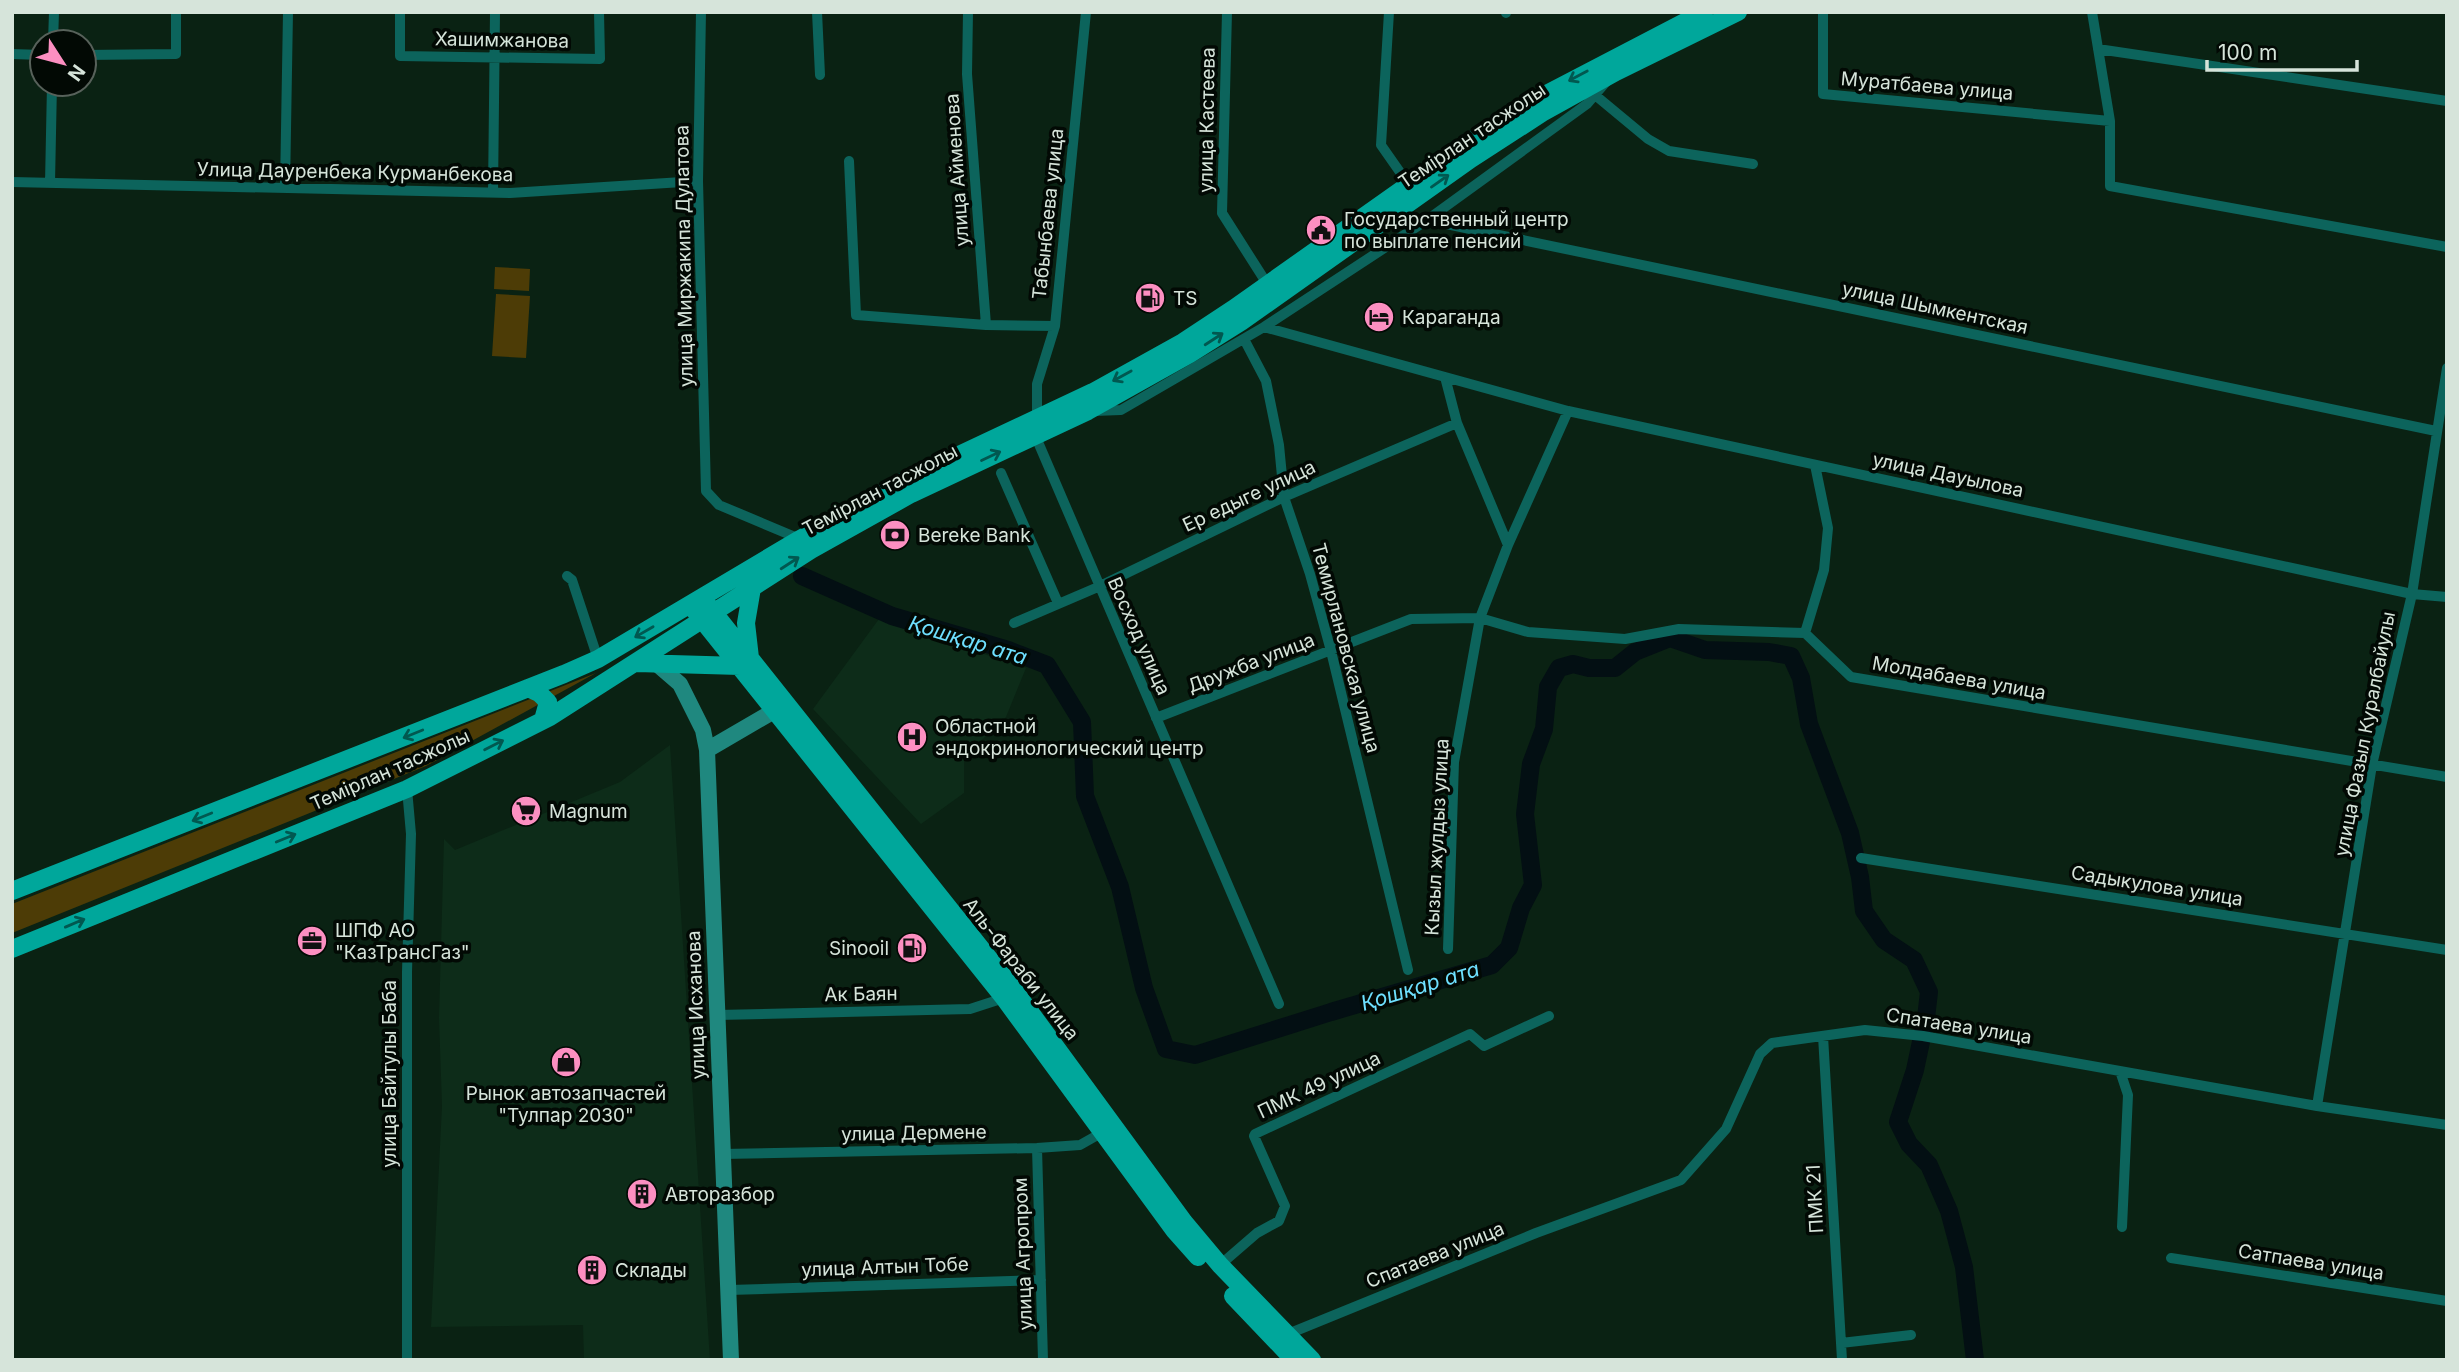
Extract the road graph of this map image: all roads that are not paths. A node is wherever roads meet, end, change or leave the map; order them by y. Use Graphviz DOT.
graph roads {
  1 [pos="176,12"];
  2 [pos="288,12"];
  3 [pos="400,12"];
  4 [pos="495,12"];
  5 [pos="599,12"];
  6 [pos="701,12"];
  7 [pos="817,12"];
  8 [pos="968,12"];
  9 [pos="1086,12"];
  10 [pos="1227,12"];
  11 [pos="1389,12"];
  12 [pos="1704,12"];
  13 [pos="1738,12"];
  14 [pos="1823,12"];
  15 [pos="2092,12"];
  16 [pos="2098,49"];
  17 [pos="98,55"];
  18 [pos="495,58"];
  19 [pos="1616,72"];
  20 [pos="820,75"];
  21 [pos="1595,95"];
  22 [pos="52,98"];
  23 [pos="2447,101"];
  24 [pos="2110,121"];
  25 [pos="849,161"];
  26 [pos="1754,164"];
  27 [pos="698,181"];
  28 [pos="12,182"];
  29 [pos="50,183"];
  30 [pos="1409,185"];
  31 [pos="285,188"];
  32 [pos="492,193"];
  33 [pos="1427,220"];
  34 [pos="2447,247"];
  35 [pos="1272,291"];
  36 [pos="986,325"];
  37 [pos="1055,326"];
  38 [pos="1264,327"];
  39 [pos="1244,339"];
  40 [pos="2447,368"];
  41 [pos="1445,377"];
  42 [pos="1088,411"];
  43 [pos="1568,411"];
  44 [pos="1457,423"];
  45 [pos="1036,427"];
  46 [pos="2436,431"];
  47 [pos="1815,465"];
  48 [pos="1001,473"];
  49 [pos="1284,497"];
  50 [pos="800,539"];
  51 [pos="1508,545"];
  52 [pos="567,576"];
  53 [pos="1098,587"];
  54 [pos="752,588"];
  55 [pos="2412,594"];
  56 [pos="2447,597"];
  57 [pos="1058,603"];
  58 [pos="702,609"];
  59 [pos="1480,618"];
  60 [pos="1014,623"];
  61 [pos="1805,633"];
  62 [pos="1331,651"];
  63 [pos="598,659"];
  64 [pos="745,662"];
  65 [pos="637,663"];
  66 [pos="658,665"];
  67 [pos="528,688"];
  68 [pos="774,711"];
  69 [pos="1156,718"];
  70 [pos="543,720"];
  71 [pos="707,750"];
  72 [pos="2372,765"];
  73 [pos="2447,777"];
  74 [pos="407,789"];
  75 [pos="1861,858"];
  76 [pos="12,891"];
  77 [pos="2345,933"];
  78 [pos="12,949"];
  79 [pos="1448,949"];
  80 [pos="2447,950"];
  81 [pos="1408,970"];
  82 [pos="1004,998"];
  83 [pos="1279,1004"];
  84 [pos="717,1015"];
  85 [pos="1549,1016"];
  86 [pos="1823,1036"];
  87 [pos="2120,1071"];
  88 [pos="2317,1106"];
  89 [pos="2447,1125"];
  90 [pos="1103,1132"];
  91 [pos="1037,1147"];
  92 [pos="722,1154"];
  93 [pos="2122,1227"];
  94 [pos="2171,1258"];
  95 [pos="1220,1265"];
  96 [pos="1041,1280"];
  97 [pos="729,1290"];
  98 [pos="2447,1301"];
  99 [pos="1911,1335"];
  100 [pos="1280,1338"];
  101 [pos="1841,1343"];
  102 [pos="407,1360"];
  103 [pos="731,1360"];
  104 [pos="1043,1360"];
  105 [pos="1294,1360"];
  106 [pos="1312,1360"];
  107 [pos="1842,1360"];
  1 -- 17 [label="street"];
  2 -- 31 [label="street"];
  3 -- 18 [label="street, Хашимжанова"];
  4 -- 18 [label="street"];
  5 -- 18 [label="street, Хашимжанова"];
  6 -- 27 [label="street, улица Миржакипа Дулатова"];
  7 -- 20 [label="street"];
  8 -- 36 [label="street, улица Айменова"];
  9 -- 37 [label="street, Табынбаева улица"];
  10 -- 35 [label="street, улица Кастеева"];
  11 -- 30 [label="street"];
  12 -- 30 [label="main road, Темірлан тасжолы, one-way"];
  13 -- 19 [label="main road, Темірлан тасжолы"];
  14 -- 24 [label="street, Муратбаева улица"];
  15 -- 16 [label="street"];
  16 -- 23 [label="street"];
  16 -- 24 [label="street"];
  18 -- 32 [label="street"];
  19 -- 21 [label="street"];
  35 -- 19 [label="main road, Темірлан тасжолы, one-way"];
  21 -- 26 [label="street"];
  21 -- 33 [label="street"];
  22 -- 29 [label="street"];
  24 -- 34 [label="street"];
  25 -- 36 [label="street"];
  27 -- 32 [label="street, Улица Дауренбека Курманбекова"];
  27 -- 50 [label="street, улица Миржакипа Дулатова"];
  28 -- 29 [label="street, Улица Дауренбека Курманбекова"];
  29 -- 31 [label="street, Улица Дауренбека Курманбекова"];
  30 -- 35 [label="main road, Темірлан тасжолы"];
  31 -- 32 [label="street, Улица Дауренбека Курманбекова"];
  33 -- 38 [label="street"];
  33 -- 46 [label="street, улица Шымкентская"];
  42 -- 35 [label="main road, Темірлан тасжолы, one-way"];
  35 -- 45 [label="main road, Темірлан тасжолы, one-way"];
  36 -- 37 [label="street"];
  37 -- 45 [label="street, Табынбаева улица"];
  38 -- 39 [label="street"];
  38 -- 41 [label="street, улица Дауылова"];
  39 -- 42 [label="street"];
  39 -- 49 [label="street, Темирлановская улица"];
  40 -- 46 [label="street, улица Фазыл Куралбайулы"];
  41 -- 43 [label="street, улица Дауылова"];
  41 -- 44 [label="street"];
  42 -- 45 [label="main road, Темірлан тасжолы"];
  43 -- 47 [label="street, улица Дауылова"];
  43 -- 51 [label="street, Кызыл жулдыз улица"];
  44 -- 49 [label="street, Ер едыге улица"];
  44 -- 51 [label="street"];
  45 -- 50 [label="main road, Темірлан тасжолы"];
  45 -- 53 [label="street, Восход улица"];
  54 -- 45 [label="main road, Темірлан тасжолы, one-way"];
  46 -- 55 [label="street, улица Фазыл Куралбайулы"];
  47 -- 55 [label="street, улица Дауылова"];
  47 -- 61 [label="street"];
  48 -- 57 [label="street"];
  49 -- 53 [label="street, Ер едыге улица"];
  49 -- 62 [label="street, Темирлановская улица"];
  50 -- 58 [label="main road, Темірлан тасжолы"];
  51 -- 59 [label="street, Кызыл жулдыз улица"];
  52 -- 63 [label="street"];
  53 -- 57 [label="street, Ер едыге улица"];
  53 -- 69 [label="street, Восход улица"];
  54 -- 58 [label="main road, Темірлан тасжолы"];
  54 -- 64 [label="main road"];
  55 -- 56 [label="street, улица Дауылова"];
  55 -- 72 [label="street, улица Фазыл Куралбайулы"];
  57 -- 60 [label="street, Ер едыге улица"];
  58 -- 63 [label="main road, Темірлан тасжолы, one-way"];
  58 -- 64 [label="main road, Аль-Фараби улица"];
  58 -- 65 [label="main road, Темірлан тасжолы"];
  59 -- 61 [label="street"];
  59 -- 62 [label="street, Дружба улица"];
  59 -- 79 [label="street, Кызыл жулдыз улица"];
  61 -- 72 [label="street, Молдабаева улица"];
  62 -- 69 [label="street, Дружба улица"];
  62 -- 81 [label="street, Темирлановская улица"];
  63 -- 67 [label="main road, Темірлан тасжолы"];
  64 -- 66 [label="main road"];
  64 -- 68 [label="main road, Аль-Фараби улица"];
  64 -- 95 [label="main road, Аль-Фараби улица"];
  65 -- 66 [label="main road"];
  65 -- 70 [label="main road, Темірлан тасжолы"];
  66 -- 71 [label="main road, улица Исханова"];
  67 -- 70 [label="main road"];
  67 -- 76 [label="main road, Темірлан тасжолы, one-way"];
  68 -- 71 [label="main road"];
  68 -- 82 [label="main road, Аль-Фараби улица"];
  69 -- 83 [label="street, Восход улица"];
  74 -- 70 [label="main road, Темірлан тасжолы, one-way"];
  71 -- 84 [label="main road, улица Исханова"];
  72 -- 73 [label="street, Молдабаева улица"];
  72 -- 77 [label="street, улица Фазыл Куралбайулы"];
  78 -- 74 [label="main road, Темірлан тасжолы, one-way"];
  74 -- 102 [label="street, улица Байтулы Баба"];
  75 -- 77 [label="street, Садыкулова улица"];
  77 -- 80 [label="street, Садыкулова улица"];
  77 -- 88 [label="street, улица Фазыл Куралбайулы"];
  82 -- 84 [label="street, Ак Баян"];
  82 -- 90 [label="main road, Аль-Фараби улица"];
  84 -- 92 [label="main road, улица Исханова"];
  85 -- 95 [label="street, ПМК 49 улица"];
  86 -- 87 [label="street, Спатаева улица"];
  86 -- 100 [label="street, Спатаева улица"];
  86 -- 101 [label="street, ПМК 21"];
  87 -- 88 [label="street, Спатаева улица"];
  87 -- 93 [label="street"];
  88 -- 89 [label="street, Спатаева улица"];
  90 -- 91 [label="street, улица Дермене"];
  90 -- 100 [label="main road, Аль-Фараби улица"];
  91 -- 92 [label="street, улица Дермене"];
  91 -- 96 [label="street, улица Агропром"];
  92 -- 97 [label="main road, улица Исханова"];
  94 -- 98 [label="street, Сатпаева улица"];
  95 -- 100 [label="main road, Аль-Фараби улица"];
  96 -- 97 [label="street, улица Алтын Тобе"];
  96 -- 104 [label="street, улица Агропром"];
  97 -- 103 [label="main road, улица Исханова"];
  99 -- 101 [label="street"];
  100 -- 105 [label="main road, Аль-Фараби улица"];
  100 -- 106 [label="main road, Аль-Фараби улица"];
  101 -- 107 [label="street, ПМК 21"];
}
